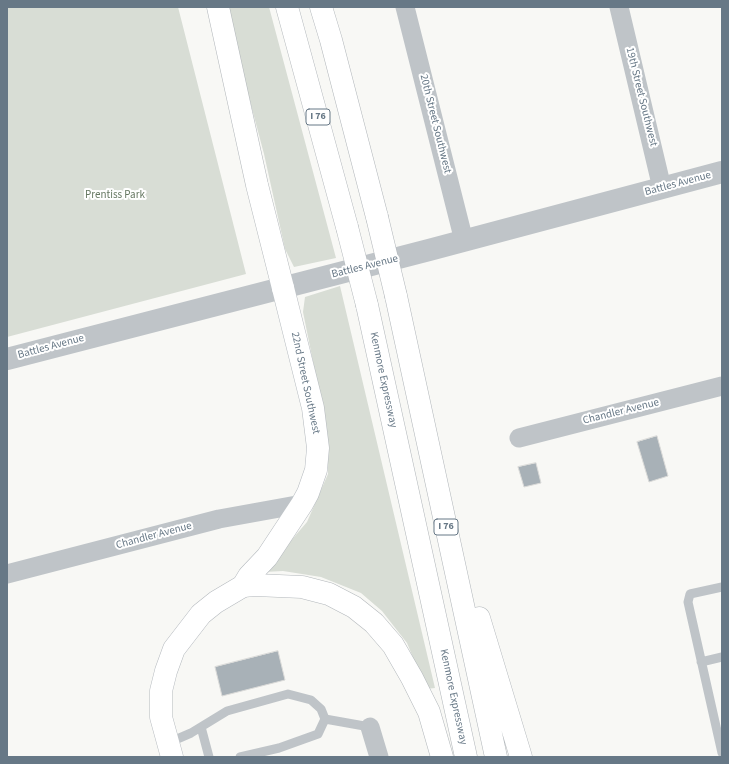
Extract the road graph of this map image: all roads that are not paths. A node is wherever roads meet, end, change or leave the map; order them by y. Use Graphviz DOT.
graph roads {
  1 [pos="218,7"];
  2 [pos="287,7"];
  3 [pos="321,7"];
  4 [pos="405,7"];
  5 [pos="619,7"];
  6 [pos="722,172"];
  7 [pos="662,188"];
  8 [pos="464,241"];
  9 [pos="283,288"];
  10 [pos="7,359"];
  11 [pos="722,386"];
  12 [pos="519,438"];
  13 [pos="433,469"];
  14 [pos="302,504"];
  15 [pos="7,574"];
  16 [pos="243,586"];
  17 [pos="722,587"];
  18 [pos="722,657"];
  19 [pos="701,662"];
  20 [pos="325,719"];
  21 [pos="201,727"];
  22 [pos="370,727"];
  23 [pos="170,750"];
  24 [pos="722,753"];
  25 [pos="209,757"];
  26 [pos="240,757"];
  27 [pos="379,757"];
  28 [pos="442,757"];
  29 [pos="466,757"];
  30 [pos="496,757"];
  31 [pos="521,757"];
  1 -- 9 [label="main road, 22nd Street Southwest"];
  2 -- 29 [label="main road, Kenmore Expressway / I 76, bridge"];
  3 -- 13 [label="main road, I 76, bridge"];
  4 -- 8 [label="street, 20th Street Southwest"];
  5 -- 7 [label="street, 19th Street Southwest"];
  6 -- 7 [label="street, Battles Avenue"];
  7 -- 8 [label="street, Battles Avenue"];
  8 -- 9 [label="street, Battles Avenue"];
  9 -- 10 [label="street, Battles Avenue"];
  9 -- 14 [label="main road, 22nd Street Southwest"];
  11 -- 12 [label="street, Chandler Avenue"];
  13 -- 30 [label="main road, I 76"];
  13 -- 31 [label="main road"];
  14 -- 15 [label="street, Chandler Avenue"];
  14 -- 16 [label="main road, 22nd Street Southwest"];
  16 -- 23 [label="main road, 22nd Street Southwest"];
  16 -- 28 [label="main road"];
  17 -- 19 [label="lane"];
  18 -- 19 [label="lane"];
  19 -- 24 [label="lane"];
  20 -- 21 [label="lane"];
  20 -- 22 [label="lane"];
  20 -- 26 [label="lane"];
  21 -- 23 [label="lane"];
  21 -- 25 [label="lane"];
  22 -- 27 [label="street"];
}
